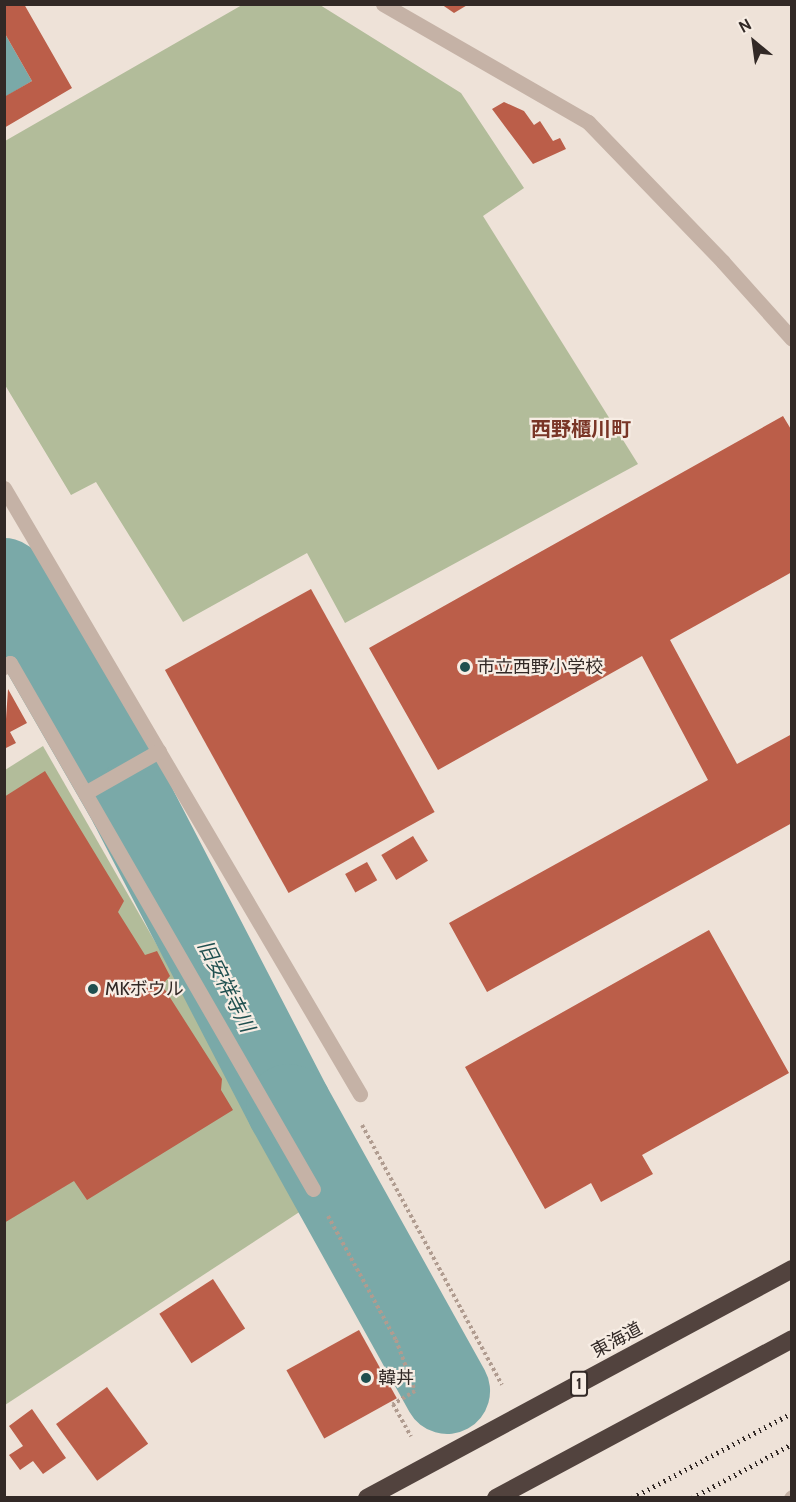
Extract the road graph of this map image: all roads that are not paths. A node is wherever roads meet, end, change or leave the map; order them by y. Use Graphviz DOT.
graph roads {
  1 [pos="383,4"];
  2 [pos="792,339"];
  3 [pos="4,488"];
  4 [pos="4,666"];
  5 [pos="159,752"];
  6 [pos="85,793"];
  7 [pos="360,1095"];
  8 [pos="313,1189"];
  9 [pos="792,1269"];
  10 [pos="792,1340"];
  11 [pos="367,1497"];
  12 [pos="496,1497"];
  1 -- 2 [label="street"];
  3 -- 5 [label="street"];
  4 -- 6 [label="street"];
  5 -- 6 [label="street"];
  5 -- 7 [label="street"];
  6 -- 8 [label="street"];
  9 -- 11 [label="highway, 東海道 / 1"];
  10 -- 12 [label="highway"];
}
